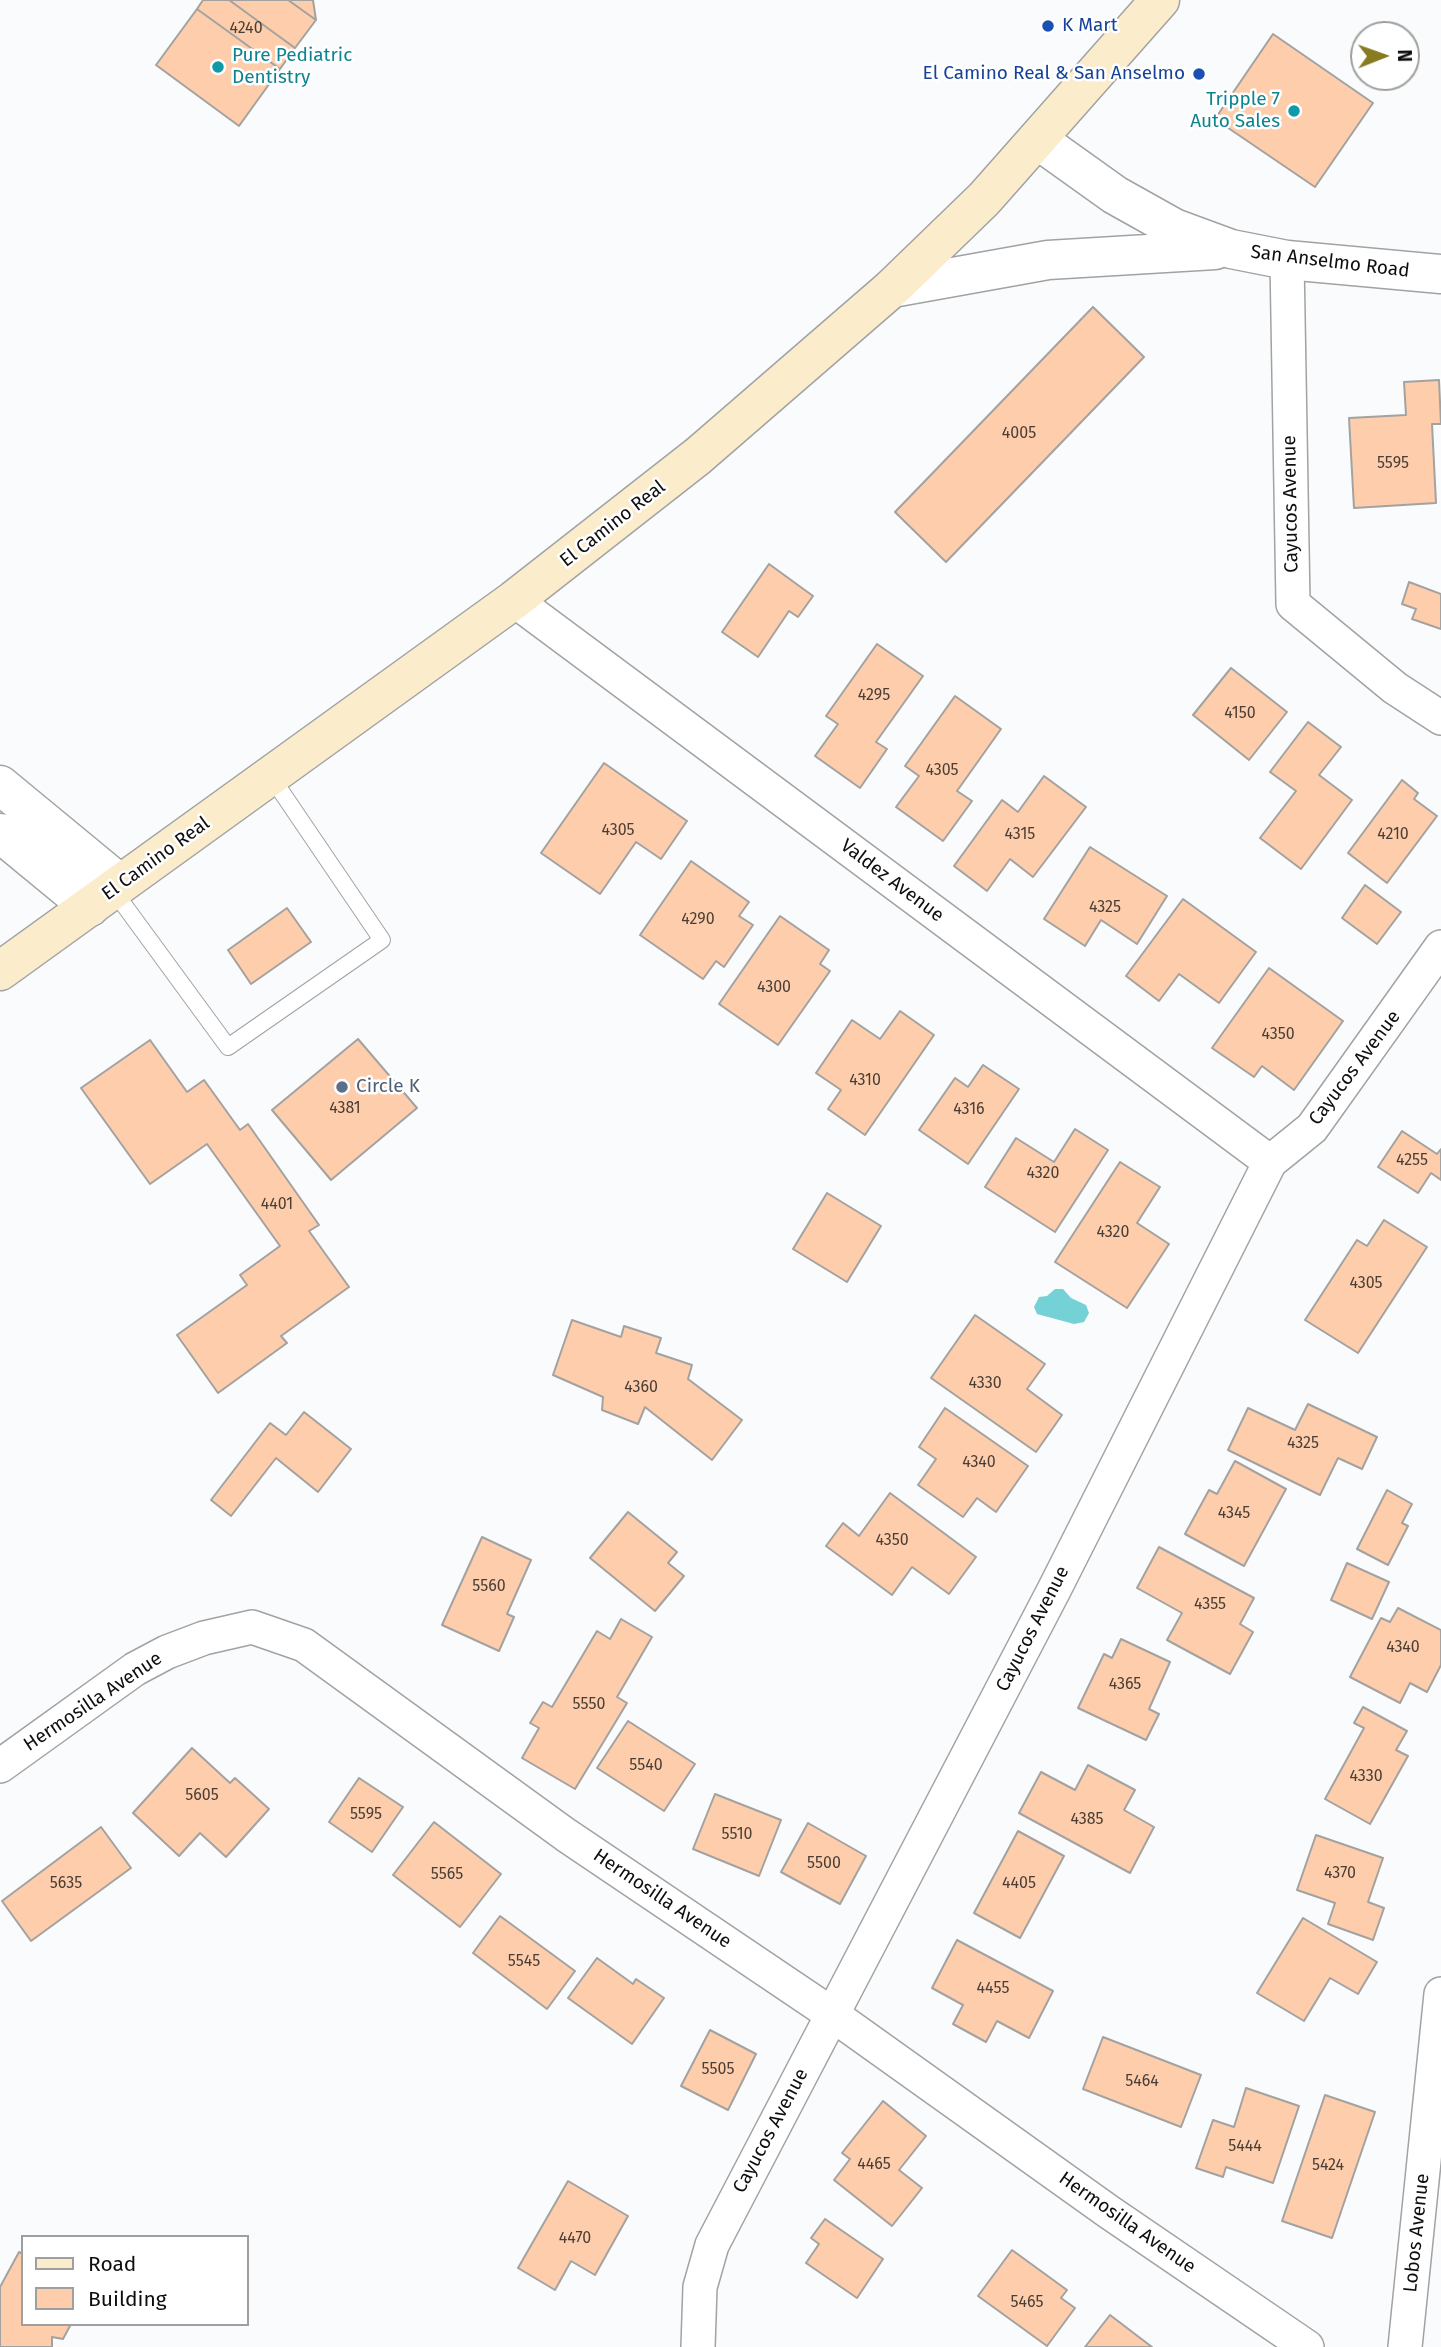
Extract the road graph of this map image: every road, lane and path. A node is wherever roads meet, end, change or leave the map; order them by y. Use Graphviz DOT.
graph roads {
  1 [pos="1160,0"];
  2 [pos="1038,140"];
  3 [pos="1231,249"];
  4 [pos="1287,260"];
  5 [pos="1441,275"];
  6 [pos="892,288"];
  7 [pos="514,600"];
  8 [pos="1441,718"];
  9 [pos="270,775"];
  10 [pos="0,785"];
  11 [pos="0,833"];
  12 [pos="108,894"];
  13 [pos="1441,947"];
  14 [pos="0,971"];
  15 [pos="1270,1161"];
  16 [pos="0,1766"];
  17 [pos="1441,1994"];
  18 [pos="833,2015"];
  19 [pos="698,2347"];
  20 [pos="1307,2347"];
  21 [pos="1405,2347"];
  1 -- 2 [label="main road, El Camino Real"];
  2 -- 3 [label="street, San Anselmo Road"];
  2 -- 6 [label="main road, El Camino Real"];
  3 -- 4 [label="street, San Anselmo Road"];
  3 -- 6 [label="street"];
  4 -- 5 [label="street, San Anselmo Road"];
  4 -- 8 [label="street, Cayucos Avenue"];
  6 -- 7 [label="main road, El Camino Real"];
  7 -- 9 [label="main road, El Camino Real"];
  7 -- 15 [label="street, Valdez Avenue"];
  9 -- 12 [label="main road, El Camino Real"];
  9 -- 12 [label="lane"];
  10 -- 12 [label="street"];
  11 -- 12 [label="street"];
  12 -- 14 [label="main road, El Camino Real"];
  13 -- 15 [label="street, Cayucos Avenue"];
  15 -- 18 [label="street, Cayucos Avenue"];
  16 -- 18 [label="street, Hermosilla Avenue"];
  17 -- 21 [label="street, Lobos Avenue"];
  18 -- 19 [label="street, Cayucos Avenue"];
  18 -- 20 [label="street, Hermosilla Avenue"];
}
